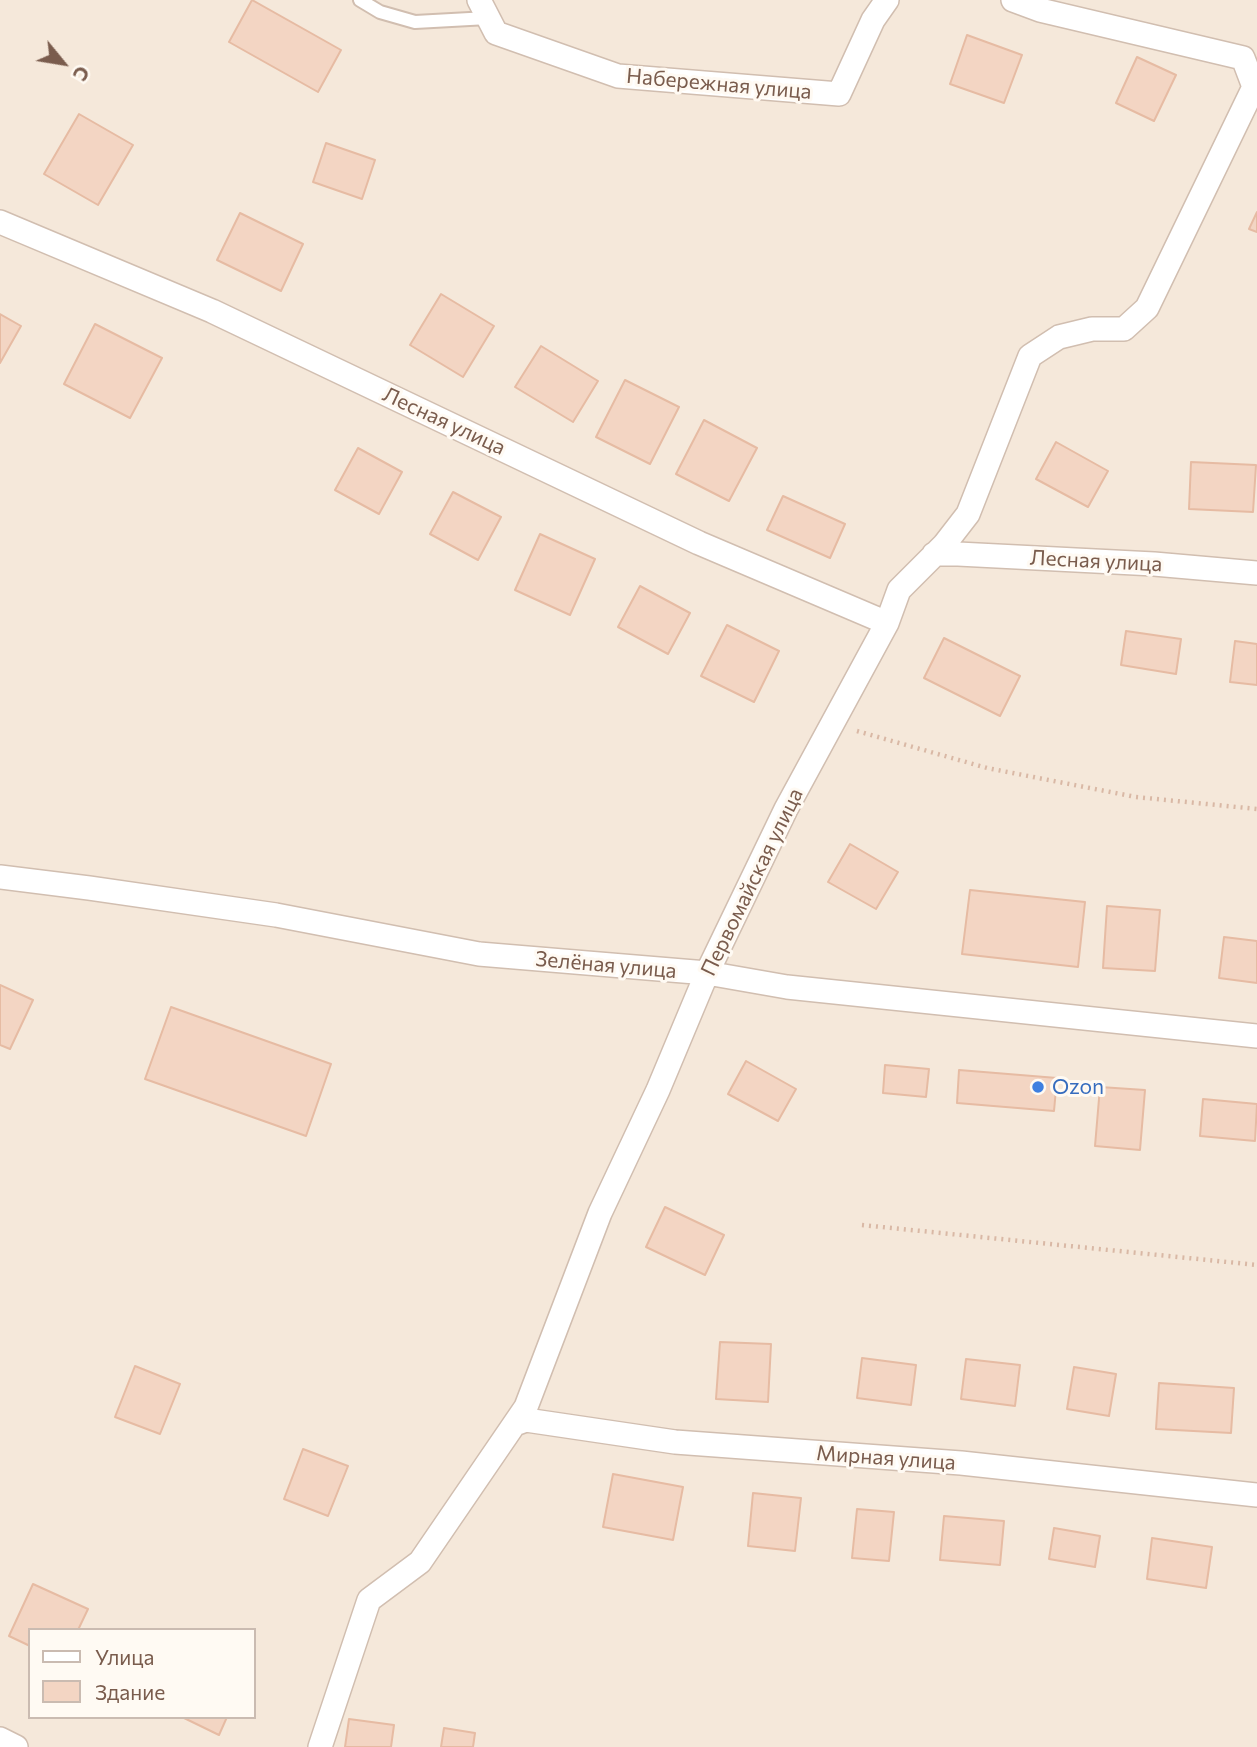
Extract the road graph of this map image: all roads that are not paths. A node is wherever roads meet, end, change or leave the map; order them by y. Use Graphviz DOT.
graph roads {
  1 [pos="359,0"];
  2 [pos="887,0"];
  3 [pos="1013,0"];
  4 [pos="483,9"];
  5 [pos="1250,59"];
  6 [pos="0,222"];
  7 [pos="934,554"];
  8 [pos="1257,573"];
  9 [pos="887,623"];
  10 [pos="0,877"];
  11 [pos="707,973"];
  12 [pos="1257,1036"];
  13 [pos="515,1424"];
  14 [pos="1257,1495"];
  15 [pos="0,1739"];
  16 [pos="16,1747"];
  17 [pos="320,1747"];
  1 -- 4 [label="lane"];
  2 -- 4 [label="street, Набережная улица"];
  3 -- 5 [label="street"];
  5 -- 7 [label="street, Первомайская улица"];
  6 -- 9 [label="street, Лесная улица"];
  7 -- 8 [label="street, Лесная улица"];
  7 -- 9 [label="street, Первомайская улица"];
  9 -- 11 [label="street, Первомайская улица"];
  10 -- 11 [label="street, Зелёная улица"];
  11 -- 12 [label="street, Зелёная улица"];
  11 -- 13 [label="street, Первомайская улица"];
  13 -- 14 [label="street, Мирная улица"];
  13 -- 17 [label="street, Первомайская улица"];
  15 -- 16 [label="street"];
}
